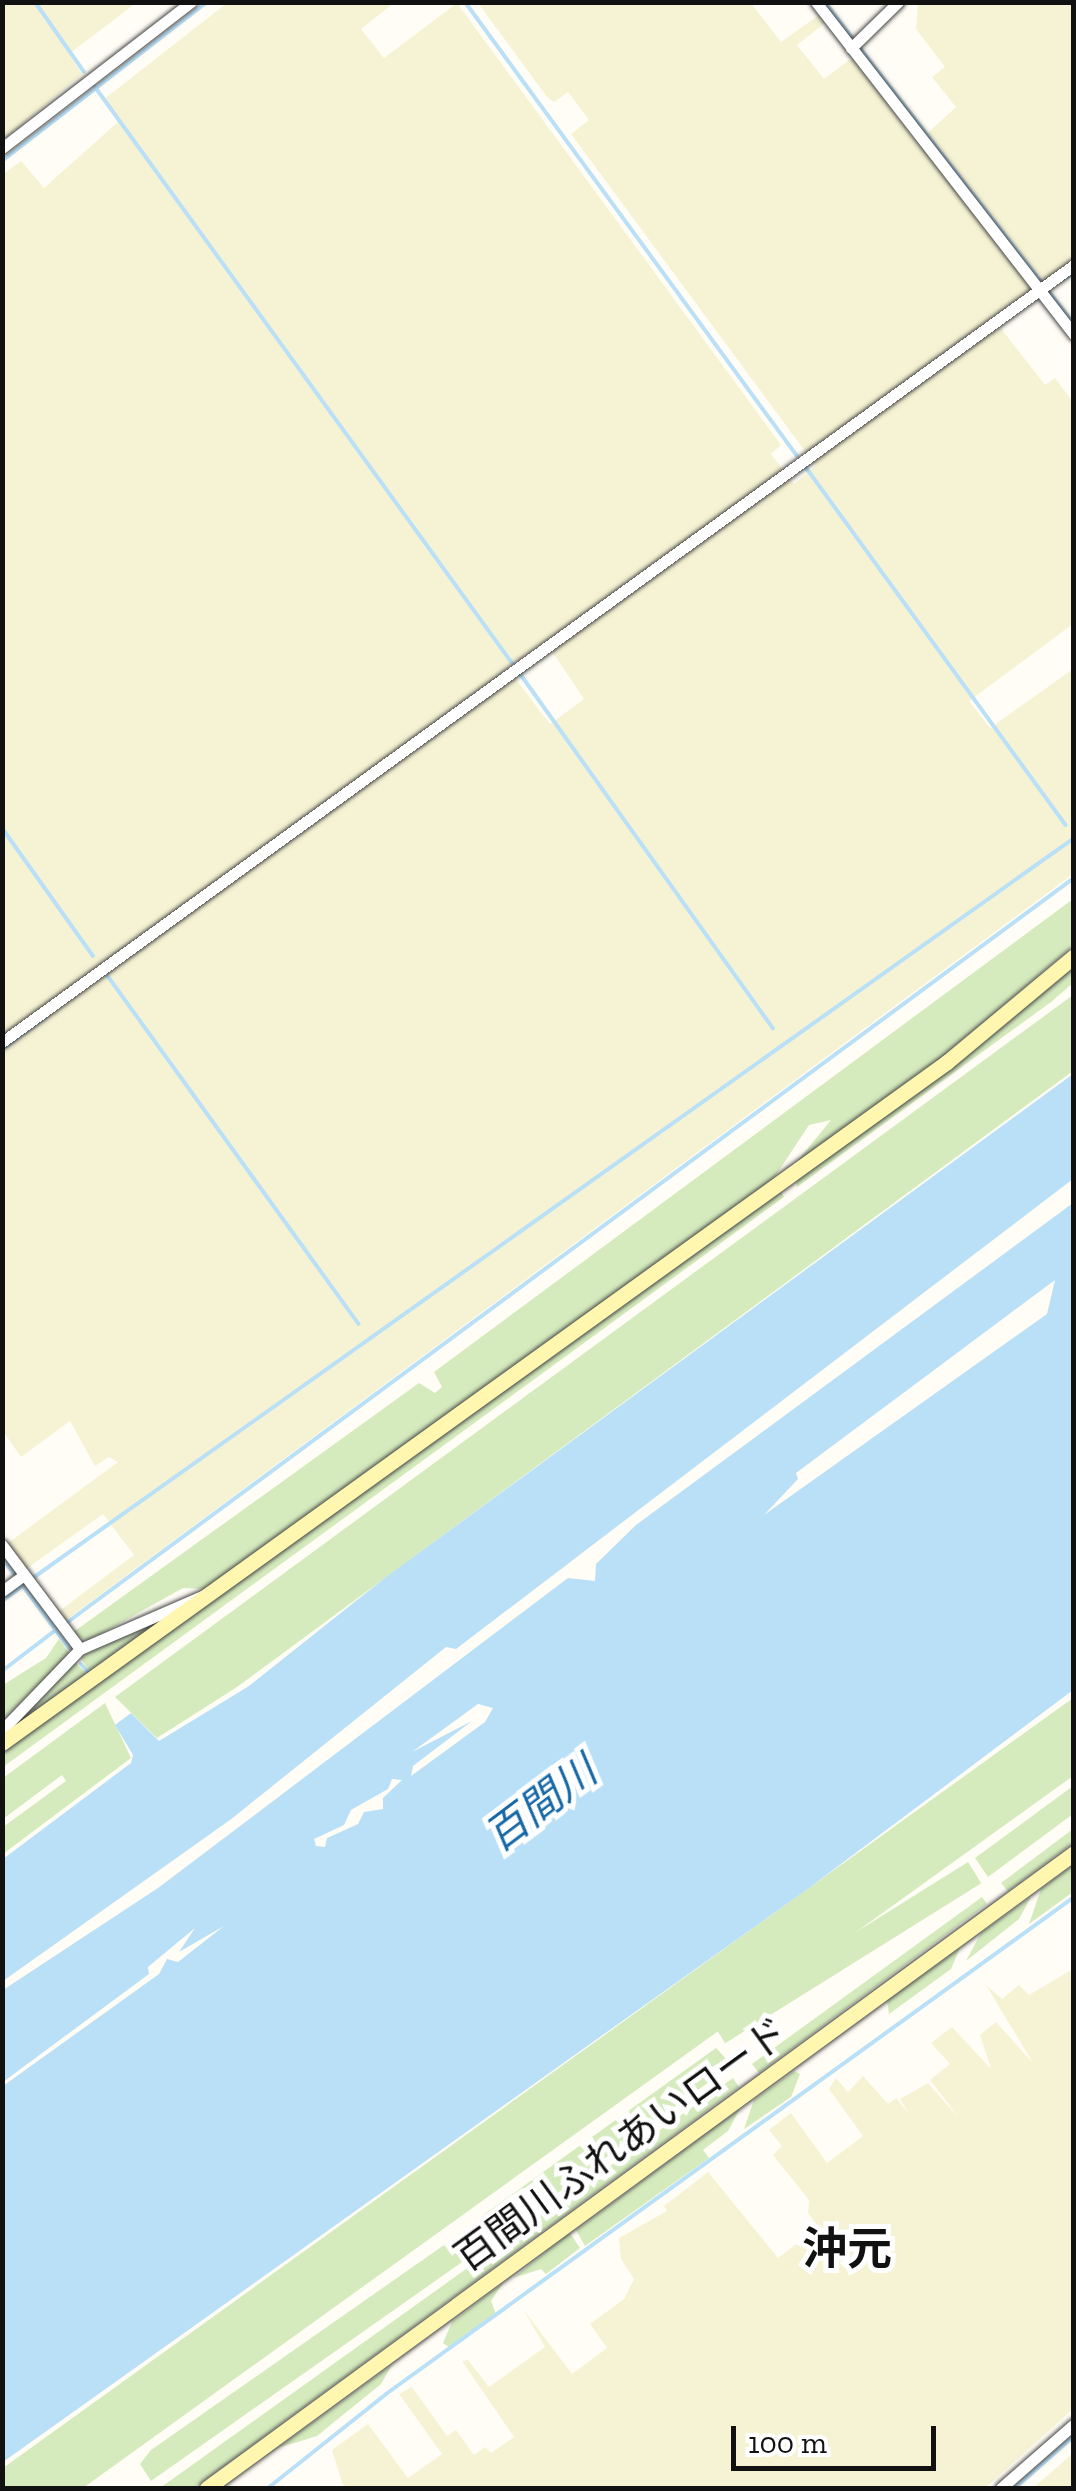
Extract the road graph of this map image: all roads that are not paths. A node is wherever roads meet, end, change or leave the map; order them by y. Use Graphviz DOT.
graph roads {
  1 [pos="191,2"];
  2 [pos="816,2"];
  3 [pos="898,2"];
  4 [pos="855,45"];
  5 [pos="2,148"];
  6 [pos="1074,265"];
  7 [pos="1041,289"];
  8 [pos="1074,335"];
  9 [pos="1074,956"];
  10 [pos="2,1042"];
  11 [pos="2,1545"];
  12 [pos="24,1579"];
  13 [pos="2,1592"];
  14 [pos="208,1594"];
  15 [pos="80,1649"];
  16 [pos="2,1730"];
  17 [pos="2,1743"];
  18 [pos="1074,1853"];
  19 [pos="1074,2424"];
  20 [pos="208,2488"];
  21 [pos="1000,2488"];
  1 -- 5 [label="street"];
  2 -- 4 [label="street"];
  3 -- 4 [label="street"];
  4 -- 7 [label="street"];
  6 -- 7 [label="street"];
  7 -- 8 [label="street"];
  7 -- 10 [label="street"];
  9 -- 14 [label="street"];
  11 -- 12 [label="street"];
  12 -- 13 [label="street"];
  12 -- 15 [label="street"];
  14 -- 15 [label="street"];
  14 -- 17 [label="street"];
  15 -- 16 [label="street"];
  18 -- 20 [label="street, 百間川ふれあいロード"];
  19 -- 21 [label="street"];
}
